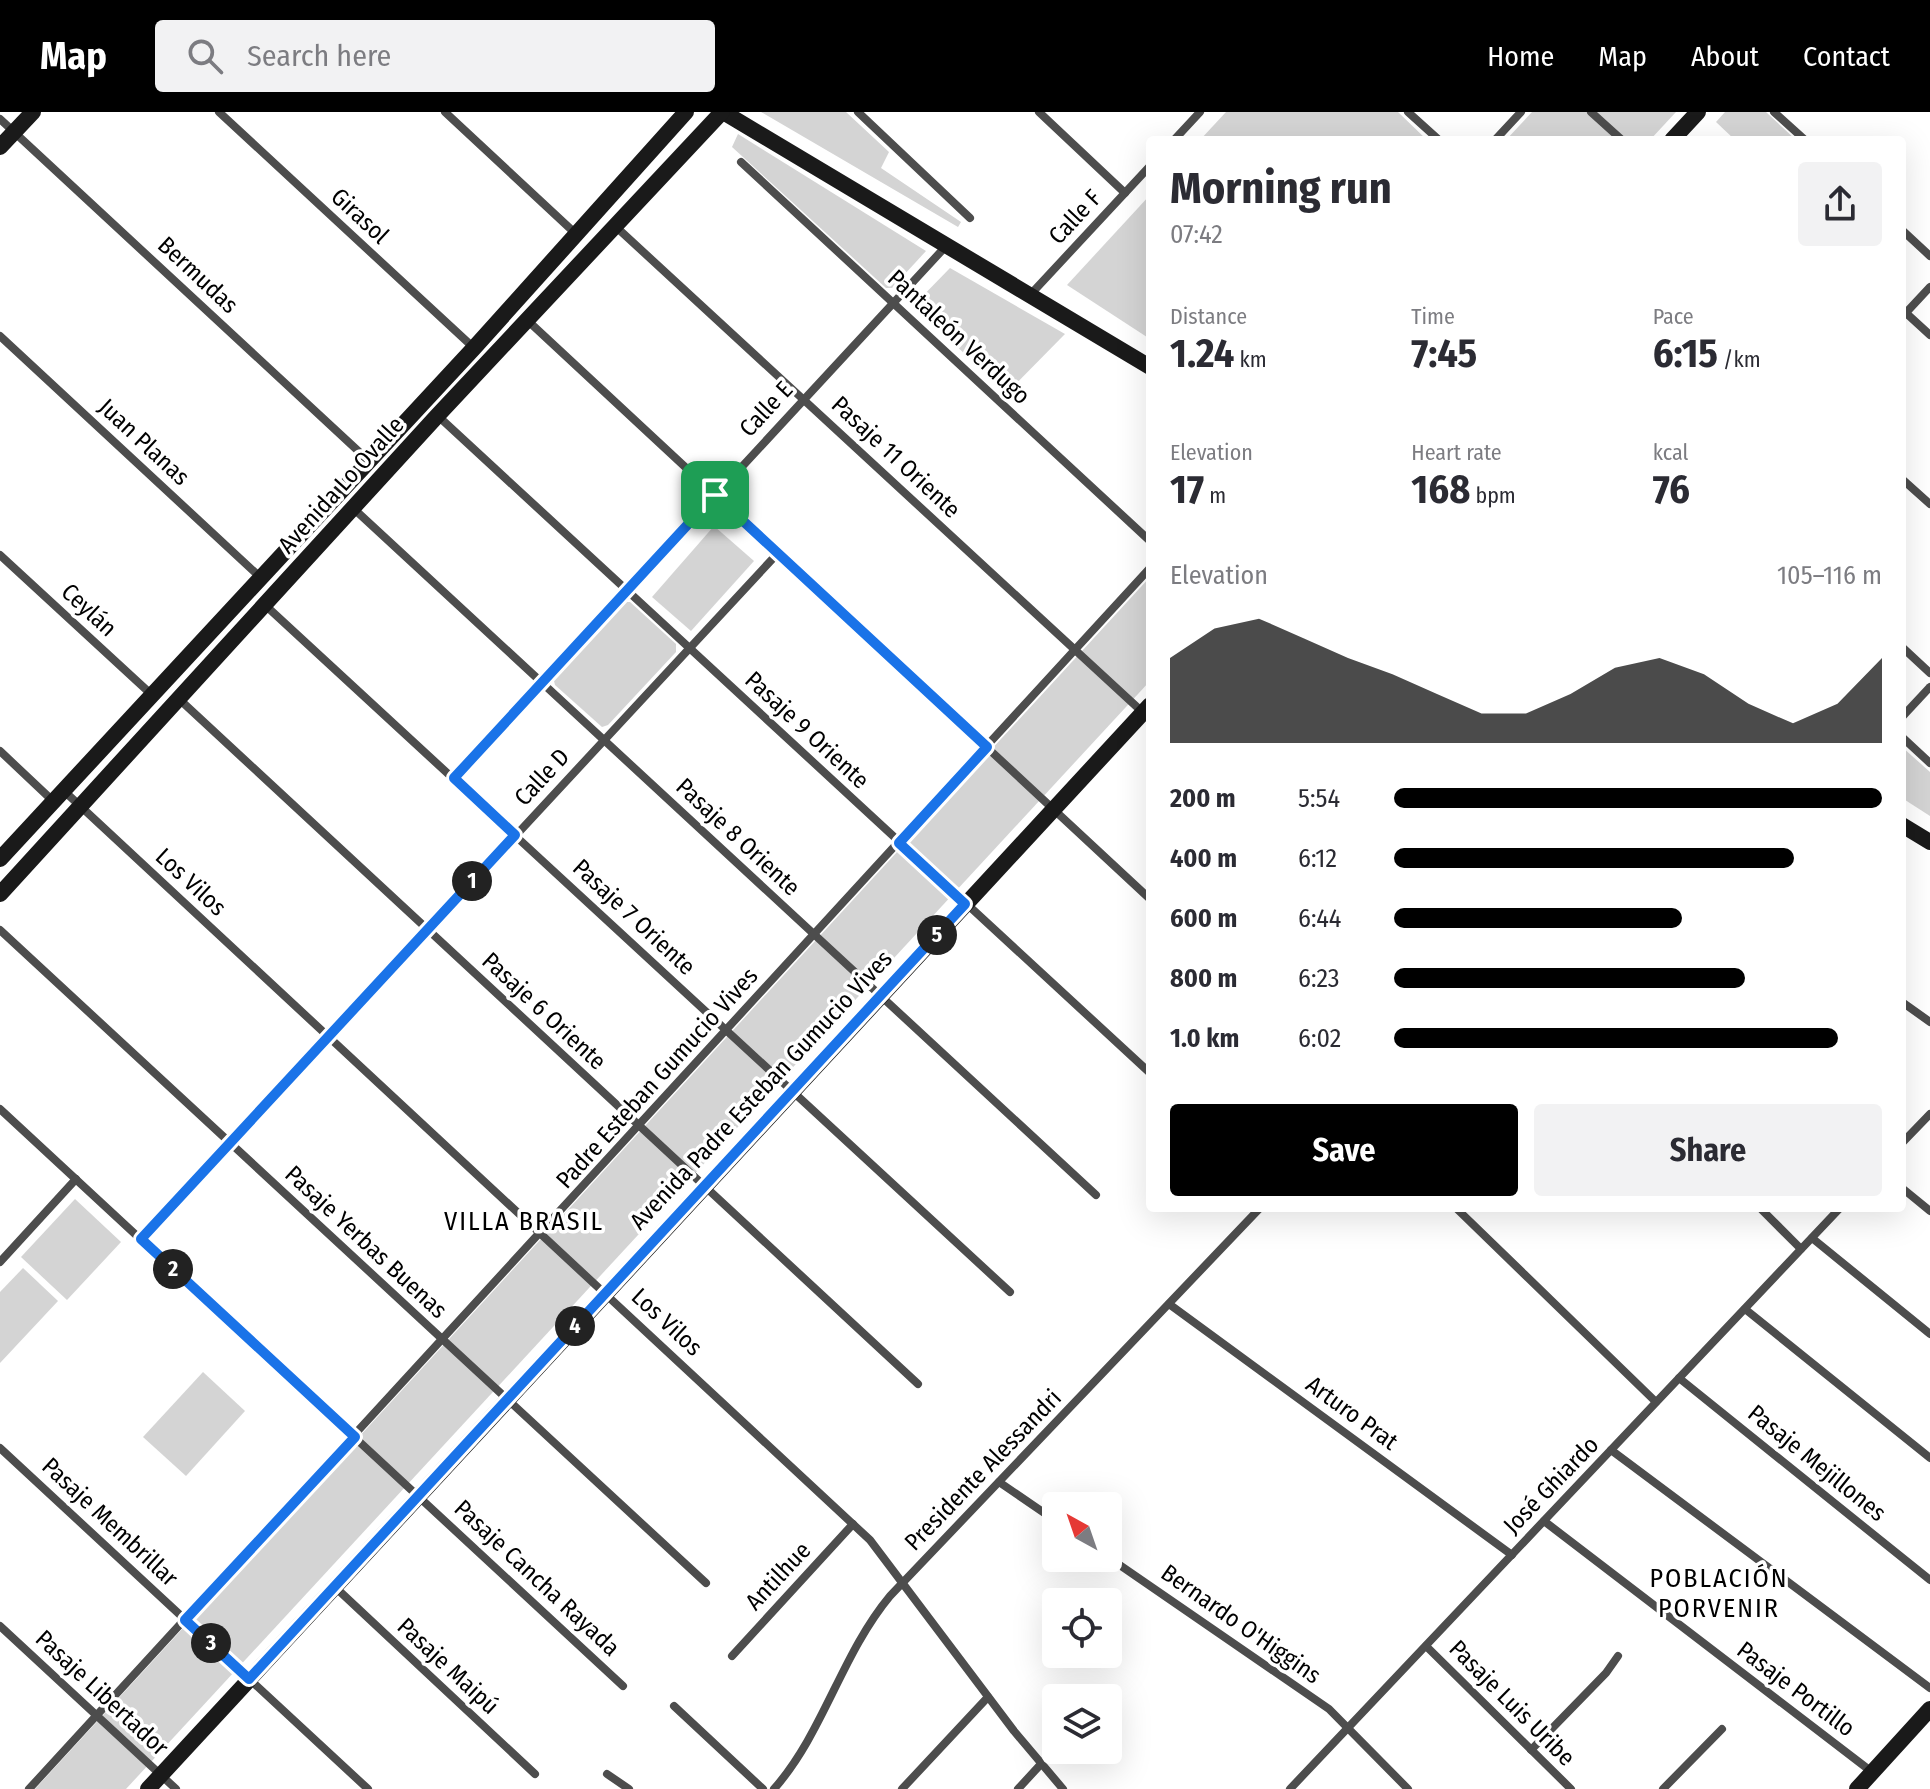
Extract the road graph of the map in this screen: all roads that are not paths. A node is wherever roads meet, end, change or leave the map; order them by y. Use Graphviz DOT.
graph roads {
  1 [pos="33,112"];
  2 [pos="219,112"];
  3 [pos="445,112"];
  4 [pos="686,112"];
  5 [pos="722,112"];
  6 [pos="858,112"];
  7 [pos="1039,112"];
  8 [pos="1200,112"];
  9 [pos="1408,112"];
  10 [pos="1521,112"];
  11 [pos="1591,112"];
  12 [pos="1698,112"];
  13 [pos="1774,112"];
  14 [pos="0,119"];
  15 [pos="14,132"];
  16 [pos="1178,136"];
  17 [pos="1435,136"];
  18 [pos="1499,136"];
  19 [pos="1618,136"];
  20 [pos="1676,136"];
  21 [pos="1801,136"];
  22 [pos="0,147"];
  23 [pos="741,162"];
  24 [pos="1146,170"];
  25 [pos="1125,193"];
  26 [pos="970,218"];
  27 [pos="614,224"];
  28 [pos="576,234"];
  29 [pos="1906,234"];
  30 [pos="947,245"];
  31 [pos="1930,256"];
  32 [pos="1930,287"];
  33 [pos="1030,295"];
  34 [pos="893,302"];
  35 [pos="1906,313"];
  36 [pos="1906,317"];
  37 [pos="526,320"];
  38 [pos="1930,335"];
  39 [pos="0,336"];
  40 [pos="474,348"];
  41 [pos="1146,365"];
  42 [pos="803,399"];
  43 [pos="437,416"];
  44 [pos="369,461"];
  45 [pos="1906,483"];
  46 [pos="715,495"];
  47 [pos="1930,504"];
  48 [pos="353,508"];
  49 [pos="1146,537"];
  50 [pos="778,553"];
  51 [pos="0,555"];
  52 [pos="1146,572"];
  53 [pos="261,578"];
  54 [pos="626,591"];
  55 [pos="265,605"];
  56 [pos="689,649"];
  57 [pos="1075,650"];
  58 [pos="1906,651"];
  59 [pos="1930,673"];
  60 [pos="542,682"];
  61 [pos="1930,687"];
  62 [pos="152,695"];
  63 [pos="179,699"];
  64 [pos="1146,711"];
  65 [pos="1906,713"];
  66 [pos="1146,715"];
  67 [pos="604,740"];
  68 [pos="1906,741"];
  69 [pos="987,747"];
  70 [pos="0,751"];
  71 [pos="1930,763"];
  72 [pos="454,778"];
  73 [pos="58,795"];
  74 [pos="81,807"];
  75 [pos="1054,809"];
  76 [pos="1906,827"];
  77 [pos="515,835"];
  78 [pos="1930,842"];
  79 [pos="899,843"];
  80 [pos="0,859"];
  81 [pos="0,894"];
  82 [pos="1146,895"];
  83 [pos="965,904"];
  84 [pos="0,930"];
  85 [pos="428,930"];
  86 [pos="815,935"];
  87 [pos="881,996"];
  88 [pos="1906,1005"];
  89 [pos="1930,1022"];
  90 [pos="728,1030"];
  91 [pos="330,1038"];
  92 [pos="1146,1069"];
  93 [pos="793,1091"];
  94 [pos="0,1109"];
  95 [pos="1930,1114"];
  96 [pos="639,1128"];
  97 [pos="1906,1139"];
  98 [pos="229,1142"];
  99 [pos="76,1179"];
  100 [pos="704,1187"];
  101 [pos="1906,1191"];
  102 [pos="1096,1195"];
  103 [pos="1930,1211"];
  104 [pos="1256,1212"];
  105 [pos="1460,1212"];
  106 [pos="1764,1212"];
  107 [pos="1836,1212"];
  108 [pos="542,1234"];
  109 [pos="1812,1238"];
  110 [pos="141,1239"];
  111 [pos="1801,1249"];
  112 [pos="0,1262"];
  113 [pos="1010,1292"];
  114 [pos="606,1293"];
  115 [pos="1169,1304"];
  116 [pos="1745,1309"];
  117 [pos="1930,1334"];
  118 [pos="444,1341"];
  119 [pos="1679,1378"];
  120 [pos="918,1384"];
  121 [pos="507,1399"];
  122 [pos="1656,1402"];
  123 [pos="355,1437"];
  124 [pos="0,1448"];
  125 [pos="1611,1450"];
  126 [pos="1930,1458"];
  127 [pos="999,1482"];
  128 [pos="418,1495"];
  129 [pos="1042,1511"];
  130 [pos="1544,1521"];
  131 [pos="853,1524"];
  132 [pos="1512,1555"];
  133 [pos="1122,1567"];
  134 [pos="1930,1580"];
  135 [pos="904,1581"];
  136 [pos="706,1583"];
  137 [pos="334,1587"];
  138 [pos="185,1620"];
  139 [pos="0,1626"];
  140 [pos="1426,1646"];
  141 [pos="732,1656"];
  142 [pos="1618,1656"];
  143 [pos="249,1679"];
  144 [pos="623,1686"];
  145 [pos="1930,1688"];
  146 [pos="988,1697"];
  147 [pos="674,1706"];
  148 [pos="1930,1709"];
  149 [pos="97,1716"];
  150 [pos="1348,1728"];
  151 [pos="1722,1729"];
  152 [pos="1531,1750"];
  153 [pos="1041,1764"];
  154 [pos="1872,1772"];
  155 [pos="535,1774"];
  156 [pos="607,1774"];
  157 [pos="161,1775"];
  158 [pos="29,1789"];
  159 [pos="148,1789"];
  160 [pos="176,1789"];
  161 [pos="368,1789"];
  162 [pos="629,1789"];
  163 [pos="763,1789"];
  164 [pos="774,1789"];
  165 [pos="902,1789"];
  166 [pos="1018,1789"];
  167 [pos="1063,1789"];
  168 [pos="1290,1789"];
  169 [pos="1408,1789"];
  170 [pos="1571,1789"];
  171 [pos="1663,1789"];
  172 [pos="1857,1789"];
  1 -- 15 [label="main road"];
  2 -- 40 [label="street, Girasol"];
  3 -- 28 [label="street"];
  4 -- 28 [label="main road, Avenida Lo Ovalle"];
  5 -- 27 [label="main road, Avenida Lo Ovalle"];
  5 -- 30 [label="main road"];
  6 -- 26 [label="street"];
  7 -- 25 [label="street"];
  8 -- 16 [label="street"];
  9 -- 17 [label="street"];
  10 -- 18 [label="street"];
  11 -- 19 [label="street"];
  12 -- 20 [label="main road"];
  13 -- 21 [label="street"];
  14 -- 15 [label="street, Bermudas"];
  15 -- 22 [label="main road"];
  15 -- 44 [label="street, Bermudas"];
  23 -- 34 [label="street, Pantaleón Verdugo"];
  24 -- 25 [label="street, Calle F"];
  25 -- 33 [label="street, Calle F"];
  27 -- 37 [label="main road, Avenida Lo Ovalle"];
  27 -- 42 [label="street, Pasaje 11 Oriente"];
  28 -- 40 [label="main road, Avenida Lo Ovalle"];
  29 -- 31 [label="street"];
  30 -- 33 [label="main road"];
  30 -- 34 [label="street, Calle E"];
  32 -- 35 [label="street"];
  33 -- 41 [label="main road"];
  34 -- 42 [label="street, Calle E"];
  34 -- 49 [label="street, Pantaleón Verdugo"];
  36 -- 38 [label="street"];
  37 -- 43 [label="main road, Avenida Lo Ovalle"];
  37 -- 46 [label="street"];
  39 -- 53 [label="street, Juan Planas"];
  40 -- 44 [label="main road, Avenida Lo Ovalle"];
  42 -- 46 [label="street, Calle E"];
  42 -- 57 [label="street, Pasaje 11 Oriente"];
  43 -- 48 [label="main road, Avenida Lo Ovalle"];
  43 -- 54 [label="street, Pasaje 9 Oriente"];
  44 -- 53 [label="main road, Avenida Lo Ovalle"];
  45 -- 47 [label="street"];
  46 -- 50 [label="street"];
  46 -- 54 [label="street, Calle E"];
  48 -- 55 [label="main road, Avenida Lo Ovalle"];
  48 -- 60 [label="street, Pasaje 8 Oriente"];
  50 -- 56 [label="street, Calle D"];
  50 -- 69 [label="street"];
  51 -- 62 [label="street, Ceylán"];
  52 -- 57 [label="street, Padre Esteban Gumucio Vives"];
  53 -- 62 [label="main road, Avenida Lo Ovalle"];
  54 -- 56 [label="street, Pasaje 9 Oriente"];
  54 -- 60 [label="street, Calle E"];
  55 -- 63 [label="main road, Avenida Lo Ovalle"];
  55 -- 72 [label="street, Pasaje 7 Oriente"];
  56 -- 67 [label="street, Calle D"];
  56 -- 79 [label="street, Pasaje 9 Oriente"];
  57 -- 64 [label="street, Pasaje 11 Oriente"];
  57 -- 69 [label="street, Padre Esteban Gumucio Vives"];
  58 -- 59 [label="street"];
  60 -- 67 [label="street, Pasaje 8 Oriente"];
  60 -- 72 [label="street, Calle E"];
  61 -- 65 [label="street"];
  62 -- 73 [label="main road, Avenida Lo Ovalle"];
  63 -- 74 [label="main road, Avenida Lo Ovalle"];
  63 -- 85 [label="street, Pasaje 6 Oriente"];
  66 -- 75 [label="main road, Avenida Padre Esteban Gumucio Vives"];
  67 -- 77 [label="street, Calle D"];
  67 -- 86 [label="street, Pasaje 8 Oriente"];
  68 -- 71 [label="street"];
  69 -- 75 [label="street"];
  69 -- 79 [label="street, Padre Esteban Gumucio Vives"];
  70 -- 73 [label="street, Los Vilos"];
  72 -- 77 [label="street, Pasaje 7 Oriente"];
  73 -- 74 [label="street, Los Vilos"];
  73 -- 80 [label="main road, Avenida Lo Ovalle"];
  74 -- 81 [label="main road, Avenida Lo Ovalle"];
  74 -- 91 [label="street, Los Vilos"];
  75 -- 82 [label="street"];
  75 -- 83 [label="main road, Avenida Padre Esteban Gumucio Vives"];
  76 -- 78 [label="main road"];
  77 -- 85 [label="street, Calle D"];
  77 -- 90 [label="street, Pasaje 7 Oriente"];
  79 -- 83 [label="street, Pasaje 9 Oriente"];
  79 -- 86 [label="street, Padre Esteban Gumucio Vives"];
  83 -- 87 [label="main road, Avenida Padre Esteban Gumucio Vives"];
  83 -- 92 [label="street, Pasaje 9 Oriente"];
  84 -- 98 [label="street, Pasaje Yerbas Buenas"];
  85 -- 91 [label="street, Calle D"];
  85 -- 96 [label="street, Pasaje 6 Oriente"];
  86 -- 87 [label="street, Pasaje 8 Oriente"];
  86 -- 90 [label="street, Padre Esteban Gumucio Vives"];
  87 -- 93 [label="main road, Avenida Padre Esteban Gumucio Vives"];
  87 -- 102 [label="street, Pasaje 8 Oriente"];
  88 -- 89 [label="street"];
  90 -- 93 [label="street, Pasaje 7 Oriente"];
  90 -- 96 [label="street, Padre Esteban Gumucio Vives"];
  91 -- 98 [label="street, Calle D"];
  91 -- 108 [label="street, Los Vilos"];
  93 -- 100 [label="main road, Avenida Padre Esteban Gumucio Vives"];
  93 -- 113 [label="street, Pasaje 7 Oriente"];
  94 -- 99 [label="street, Pasaje Cancha Rayada"];
  95 -- 97 [label="street"];
  96 -- 100 [label="street, Pasaje 6 Oriente"];
  96 -- 108 [label="street, Padre Esteban Gumucio Vives"];
  98 -- 110 [label="street, Calle D"];
  98 -- 118 [label="street, Pasaje Yerbas Buenas"];
  99 -- 110 [label="street, Pasaje Cancha Rayada"];
  99 -- 112 [label="street"];
  100 -- 114 [label="main road, Avenida Padre Esteban Gumucio Vives"];
  100 -- 120 [label="street, Pasaje 6 Oriente"];
  101 -- 103 [label="street"];
  104 -- 115 [label="street, Presidente Alessandri"];
  105 -- 122 [label="street"];
  106 -- 111 [label="street"];
  107 -- 109 [label="street, José Ghiardo"];
  108 -- 114 [label="street, Los Vilos"];
  108 -- 118 [label="street, Padre Esteban Gumucio Vives"];
  109 -- 111 [label="street, José Ghiardo"];
  109 -- 117 [label="street"];
  110 -- 123 [label="street, Pasaje Cancha Rayada"];
  111 -- 116 [label="street, José Ghiardo"];
  114 -- 121 [label="main road, Avenida Padre Esteban Gumucio Vives"];
  114 -- 131 [label="street, Los Vilos"];
  115 -- 127 [label="street, Presidente Alessandri"];
  115 -- 132 [label="street, Arturo Prat"];
  116 -- 119 [label="street, José Ghiardo"];
  116 -- 126 [label="street"];
  118 -- 121 [label="street, Pasaje Yerbas Buenas"];
  118 -- 123 [label="street, Padre Esteban Gumucio Vives"];
  119 -- 122 [label="street, José Ghiardo"];
  119 -- 134 [label="street, Pasaje Mejillones"];
  121 -- 128 [label="main road, Avenida Padre Esteban Gumucio Vives"];
  121 -- 136 [label="street, Pasaje Yerbas Buenas"];
  122 -- 125 [label="street, José Ghiardo"];
  123 -- 128 [label="street, Pasaje Cancha Rayada"];
  123 -- 138 [label="street, Padre Esteban Gumucio Vives"];
  124 -- 138 [label="street, Pasaje Membrillar"];
  125 -- 130 [label="street, José Ghiardo"];
  125 -- 145 [label="street"];
  127 -- 129 [label="street"];
  127 -- 135 [label="street, Presidente Alessandri"];
  128 -- 137 [label="main road, Avenida Padre Esteban Gumucio Vives"];
  128 -- 144 [label="street, Pasaje Cancha Rayada"];
  130 -- 132 [label="street, José Ghiardo"];
  130 -- 154 [label="street, Pasaje Portillo"];
  131 -- 135 [label="street, Los Vilos"];
  131 -- 141 [label="street, Antilhue"];
  132 -- 140 [label="street, José Ghiardo"];
  133 -- 150 [label="street, Bernardo O'Higgins"];
  135 -- 146 [label="street, Los Vilos"];
  135 -- 164 [label="street, Presidente Alessandri"];
  137 -- 143 [label="main road, Avenida Padre Esteban Gumucio Vives"];
  137 -- 155 [label="street, Pasaje Maipú"];
  138 -- 143 [label="street, Pasaje Membrillar"];
  138 -- 149 [label="street, Padre Esteban Gumucio Vives"];
  139 -- 149 [label="street, Pasaje Libertador"];
  140 -- 150 [label="street, José Ghiardo"];
  140 -- 152 [label="street, Pasaje Luis Uribe"];
  142 -- 152 [label="street"];
  143 -- 157 [label="main road, Avenida Padre Esteban Gumucio Vives"];
  143 -- 161 [label="street, Pasaje Membrillar"];
  146 -- 153 [label="street, Los Vilos"];
  146 -- 165 [label="street"];
  147 -- 163 [label="street"];
  148 -- 154 [label="main road"];
  149 -- 157 [label="street, Pasaje Libertador"];
  149 -- 158 [label="street, Padre Esteban Gumucio Vives"];
  150 -- 168 [label="street, José Ghiardo"];
  150 -- 169 [label="street, Bernardo O'Higgins"];
  151 -- 171 [label="street"];
  152 -- 170 [label="street, Pasaje Luis Uribe"];
  153 -- 166 [label="street"];
  153 -- 167 [label="street, Los Vilos"];
  154 -- 172 [label="main road"];
  156 -- 162 [label="street"];
  157 -- 159 [label="main road, Avenida Padre Esteban Gumucio Vives"];
  157 -- 160 [label="street, Pasaje Libertador"];
}
